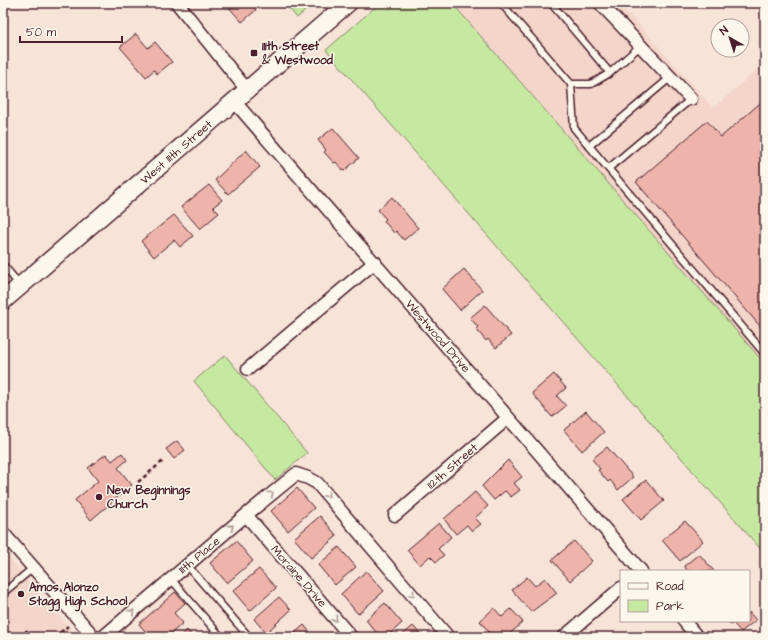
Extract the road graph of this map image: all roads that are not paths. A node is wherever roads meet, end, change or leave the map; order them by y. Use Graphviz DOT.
graph roads {
  1 [pos="177,3"];
  2 [pos="348,3"];
  3 [pos="500,3"];
  4 [pos="551,3"];
  5 [pos="600,3"];
  6 [pos="640,46"];
  7 [pos="610,73"];
  8 [pos="671,77"];
  9 [pos="571,84"];
  10 [pos="241,96"];
  11 [pos="691,99"];
  12 [pos="589,146"];
  13 [pos="609,168"];
  14 [pos="375,262"];
  15 [pos="3,265"];
  16 [pos="20,285"];
  17 [pos="3,301"];
  18 [pos="765,354"];
  19 [pos="248,369"];
  20 [pos="508,418"];
  21 [pos="246,514"];
  22 [pos="395,515"];
  23 [pos="3,533"];
  24 [pos="187,565"];
  25 [pos="33,568"];
  26 [pos="639,570"];
  27 [pos="171,578"];
  28 [pos="620,589"];
  29 [pos="3,593"];
  30 [pos="685,622"];
  31 [pos="94,637"];
  32 [pos="103,637"];
  33 [pos="221,637"];
  34 [pos="249,637"];
  35 [pos="351,637"];
  36 [pos="448,637"];
  37 [pos="564,637"];
  38 [pos="697,637"];
  1 -- 10 [label="street, Westwood Drive"];
  2 -- 10 [label="main road, West 111th Street"];
  3 -- 9 [label="lane"];
  4 -- 7 [label="lane"];
  5 -- 6 [label="street"];
  6 -- 7 [label="lane"];
  6 -- 8 [label="street"];
  7 -- 9 [label="lane"];
  8 -- 11 [label="street"];
  8 -- 12 [label="lane"];
  9 -- 12 [label="lane"];
  10 -- 14 [label="street, Westwood Drive"];
  10 -- 16 [label="main road, West 111th Street"];
  11 -- 13 [label="lane"];
  12 -- 13 [label="lane"];
  13 -- 18 [label="lane"];
  14 -- 19 [label="street"];
  14 -- 20 [label="street, Westwood Drive"];
  15 -- 16 [label="lane"];
  16 -- 17 [label="main road, West 111th Street"];
  20 -- 22 [label="street, 112th Street"];
  20 -- 26 [label="street, Westwood Drive"];
  24 -- 21 [label="street, 111th Place, one-way"];
  21 -- 35 [label="street, Moraine Drive, one-way"];
  21 -- 36 [label="street, 111th Place, one-way"];
  23 -- 25 [label="street"];
  24 -- 27 [label="street, 111th Place"];
  24 -- 34 [label="lane"];
  25 -- 29 [label="lane"];
  25 -- 31 [label="street"];
  32 -- 27 [label="street, 111th Place, one-way"];
  27 -- 33 [label="lane"];
  28 -- 37 [label="street"];
  30 -- 38 [label="street"];
}
